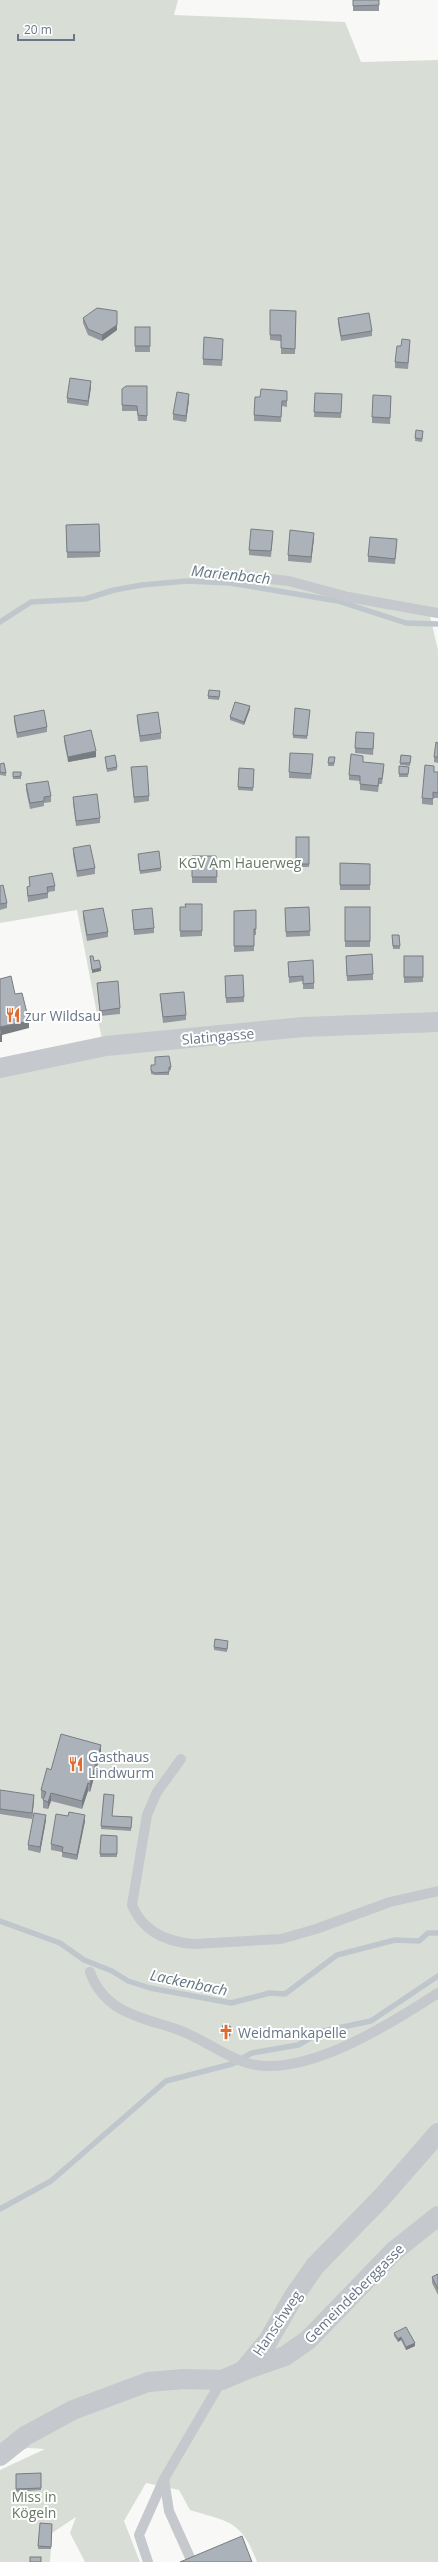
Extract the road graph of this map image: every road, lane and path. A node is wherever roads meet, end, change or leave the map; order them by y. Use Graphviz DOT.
graph roads {
  1 [pos="214,573"];
  2 [pos="438,614"];
  3 [pos="438,1022"];
  4 [pos="0,1068"];
  5 [pos="181,1758"];
  6 [pos="438,1891"];
  7 [pos="90,1972"];
  8 [pos="438,1993"];
  9 [pos="438,2133"];
  10 [pos="438,2216"];
  11 [pos="243,2370"];
  12 [pos="222,2380"];
  13 [pos="0,2456"];
  14 [pos="164,2479"];
  15 [pos="148,2562"];
  16 [pos="192,2562"];
  1 -- 2 [label="lane"];
  3 -- 4 [label="street, Slatingasse"];
  5 -- 6 [label="lane"];
  7 -- 8 [label="lane"];
  9 -- 11 [label="street, Hanschweg"];
  10 -- 11 [label="street, Gemeindeberggasse"];
  11 -- 12 [label="street, Hanschweg"];
  12 -- 13 [label="street, Hanschweg"];
  12 -- 14 [label="lane"];
  14 -- 15 [label="lane"];
  14 -- 16 [label="lane"];
}
